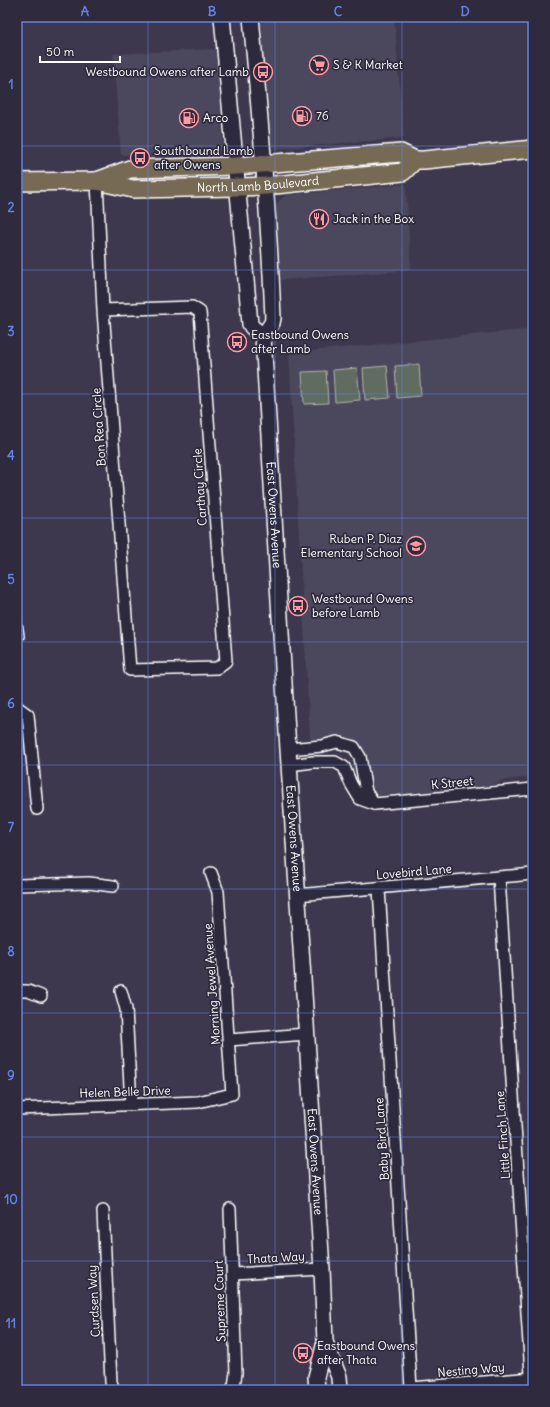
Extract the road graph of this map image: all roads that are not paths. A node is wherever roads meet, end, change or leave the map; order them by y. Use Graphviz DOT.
graph roads {
  1 [pos="222,17"];
  2 [pos="251,17"];
  3 [pos="533,149"];
  4 [pos="415,160"];
  5 [pos="264,164"];
  6 [pos="236,166"];
  7 [pos="97,181"];
  8 [pos="17,182"];
  9 [pos="265,186"];
  10 [pos="238,187"];
  11 [pos="103,310"];
  12 [pos="263,336"];
  13 [pos="17,630"];
  14 [pos="18,636"];
  15 [pos="130,670"];
  16 [pos="17,707"];
  17 [pos="288,749"];
  18 [pos="289,765"];
  19 [pos="533,789"];
  20 [pos="374,804"];
  21 [pos="37,809"];
  22 [pos="211,873"];
  23 [pos="533,874"];
  24 [pos="499,878"];
  25 [pos="17,884"];
  26 [pos="113,886"];
  27 [pos="379,889"];
  28 [pos="297,895"];
  29 [pos="17,991"];
  30 [pos="121,991"];
  31 [pos="41,996"];
  32 [pos="306,1034"];
  33 [pos="229,1040"];
  34 [pos="232,1094"];
  35 [pos="131,1105"];
  36 [pos="17,1109"];
  37 [pos="230,1209"];
  38 [pos="103,1211"];
  39 [pos="322,1269"];
  40 [pos="233,1274"];
  41 [pos="325,1342"];
  42 [pos="532,1378"];
  43 [pos="411,1388"];
  44 [pos="114,1390"];
  45 [pos="231,1390"];
  46 [pos="317,1390"];
  47 [pos="340,1390"];
  48 [pos="532,1390"];
  1 -- 6 [label="main road"];
  2 -- 5 [label="main road"];
  3 -- 4 [label="main road, North Lamb Boulevard"];
  4 -- 5 [label="main road, North Lamb Boulevard"];
  4 -- 9 [label="main road, North Lamb Boulevard"];
  5 -- 6 [label="main road, North Lamb Boulevard"];
  5 -- 9 [label="main road"];
  6 -- 7 [label="main road, North Lamb Boulevard"];
  6 -- 10 [label="main road"];
  7 -- 8 [label="main road, North Lamb Boulevard"];
  7 -- 10 [label="main road, North Lamb Boulevard"];
  7 -- 11 [label="street, Bon Rea Circle"];
  9 -- 10 [label="main road, North Lamb Boulevard"];
  9 -- 12 [label="main road"];
  10 -- 12 [label="main road"];
  11 -- 15 [label="street, Bon Rea Circle"];
  11 -- 15 [label="street, Carthay Circle"];
  12 -- 17 [label="main road, East Owens Avenue"];
  13 -- 14 [label="street"];
  16 -- 21 [label="street"];
  17 -- 18 [label="main road, East Owens Avenue"];
  17 -- 20 [label="street"];
  18 -- 20 [label="street"];
  18 -- 28 [label="main road, East Owens Avenue"];
  19 -- 20 [label="street, K Street"];
  22 -- 33 [label="street, Morning Jewel Avenue"];
  23 -- 24 [label="street, Lovebird Lane"];
  24 -- 27 [label="street, Lovebird Lane"];
  24 -- 42 [label="street, Little Finch Lane"];
  25 -- 26 [label="street"];
  27 -- 28 [label="street, Lovebird Lane"];
  27 -- 43 [label="street, Baby Bird Lane"];
  28 -- 32 [label="main road, East Owens Avenue"];
  29 -- 31 [label="street"];
  30 -- 35 [label="street"];
  32 -- 33 [label="street"];
  32 -- 39 [label="main road, East Owens Avenue"];
  33 -- 34 [label="street, Morning Jewel Avenue"];
  34 -- 35 [label="street, Helen Belle Drive"];
  35 -- 36 [label="street, Helen Belle Drive"];
  37 -- 40 [label="street, Supreme Court"];
  38 -- 44 [label="street, Curdsen Way"];
  39 -- 40 [label="street, Thata Way"];
  39 -- 41 [label="main road, East Owens Avenue"];
  40 -- 45 [label="street, Supreme Court"];
  41 -- 46 [label="main road, East Owens Avenue"];
  41 -- 47 [label="main road, East Owens Avenue"];
  42 -- 43 [label="street, Nesting Way"];
  42 -- 48 [label="street, Little Finch Lane"];
}
